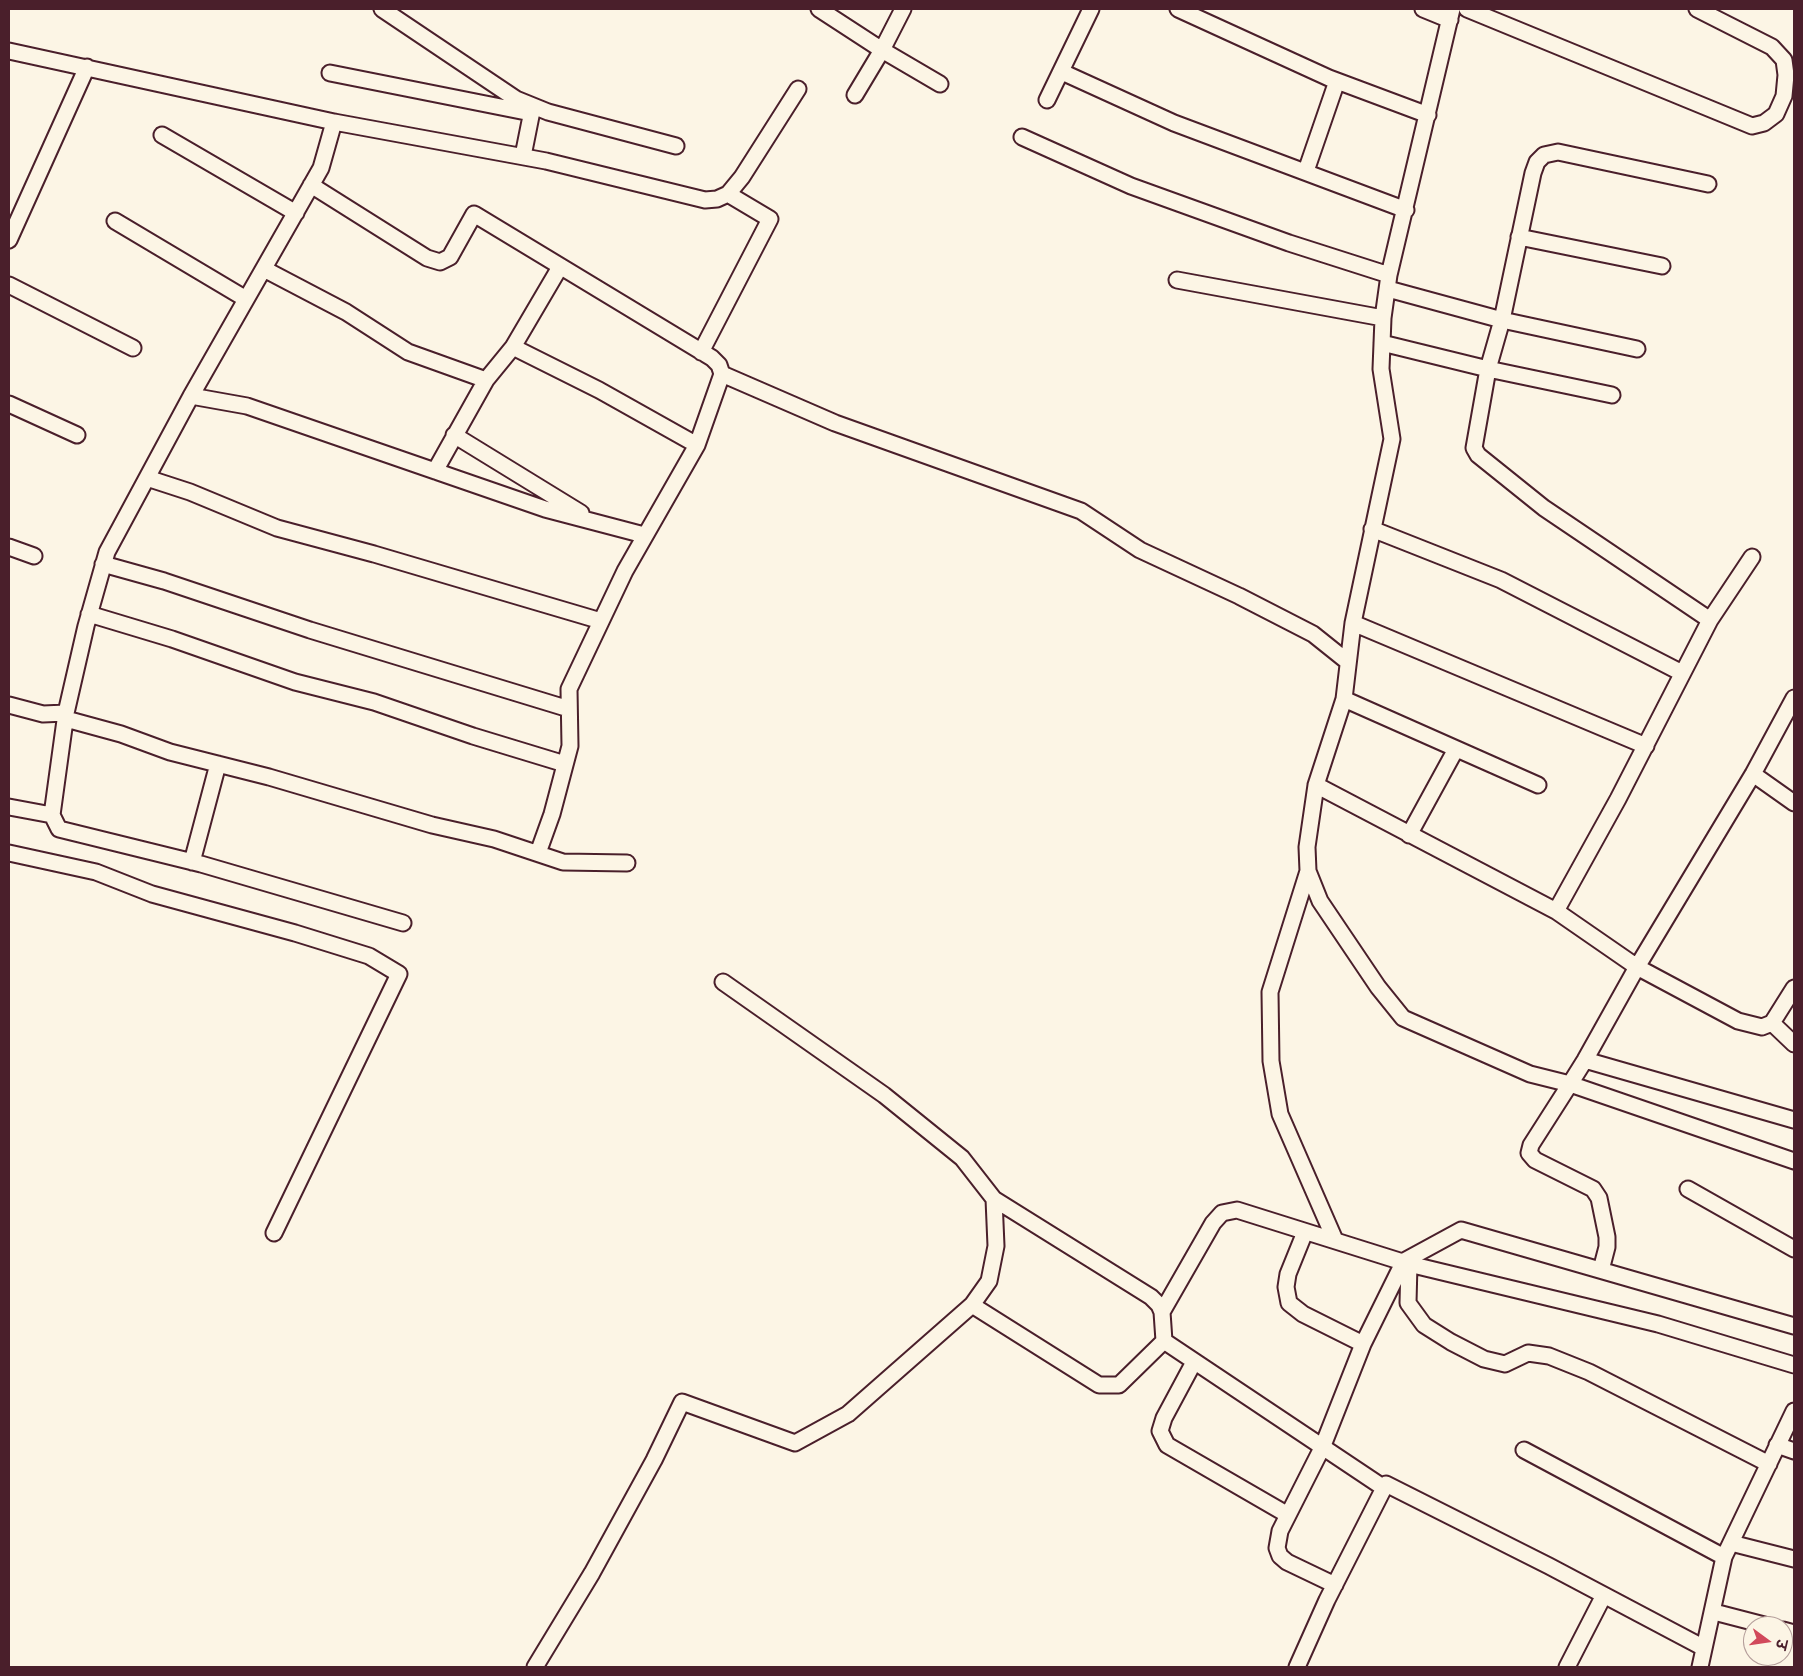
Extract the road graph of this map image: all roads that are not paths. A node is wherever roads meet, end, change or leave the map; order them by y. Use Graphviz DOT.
graph roads {
  1 [pos="382,9"];
  2 [pos="819,9"];
  3 [pos="903,9"];
  4 [pos="1091,9"];
  5 [pos="1178,9"];
  6 [pos="1423,9"];
  7 [pos="1467,9"];
  8 [pos="1697,9"];
  9 [pos="1717,13"];
  10 [pos="1451,14"];
  11 [pos="882,50"];
  12 [pos="9,51"];
  13 [pos="87,67"];
  14 [pos="1062,72"];
  15 [pos="330,73"];
  16 [pos="1337,81"];
  17 [pos="940,84"];
  18 [pos="798,89"];
  19 [pos="855,95"];
  20 [pos="1047,100"];
  21 [pos="532,110"];
  22 [pos="1428,115"];
  23 [pos="334,122"];
  24 [pos="162,134"];
  25 [pos="1022,137"];
  26 [pos="676,146"];
  27 [pos="523,156"];
  28 [pos="1306,171"];
  29 [pos="312,184"];
  30 [pos="1708,184"];
  31 [pos="728,194"];
  32 [pos="1406,210"];
  33 [pos="296,214"];
  34 [pos="115,221"];
  35 [pos="1518,237"];
  36 [pos="9,240"];
  37 [pos="1662,266"];
  38 [pos="560,267"];
  39 [pos="264,269"];
  40 [pos="1178,280"];
  41 [pos="1388,282"];
  42 [pos="9,285"];
  43 [pos="246,299"];
  44 [pos="1383,318"];
  45 [pos="1502,320"];
  46 [pos="1382,343"];
  47 [pos="512,347"];
  48 [pos="133,348"];
  49 [pos="1637,348"];
  50 [pos="701,352"];
  51 [pos="1488,369"];
  52 [pos="722,374"];
  53 [pos="486,380"];
  54 [pos="1612,395"];
  55 [pos="191,396"];
  56 [pos="9,404"];
  57 [pos="77,435"];
  58 [pos="454,435"];
  59 [pos="696,445"];
  60 [pos="434,472"];
  61 [pos="147,478"];
  62 [pos="595,522"];
  63 [pos="1372,529"];
  64 [pos="644,535"];
  65 [pos="9,547"];
  66 [pos="34,556"];
  67 [pos="1752,557"];
  68 [pos="103,564"];
  69 [pos="89,614"];
  70 [pos="1710,620"];
  71 [pos="601,621"];
  72 [pos="1352,623"];
  73 [pos="1348,662"];
  74 [pos="1682,673"];
  75 [pos="1794,698"];
  76 [pos="1344,699"];
  77 [pos="9,704"];
  78 [pos="569,709"];
  79 [pos="66,716"];
  80 [pos="1646,746"];
  81 [pos="1456,749"];
  82 [pos="218,764"];
  83 [pos="565,764"];
  84 [pos="1753,774"];
  85 [pos="1316,785"];
  86 [pos="1538,785"];
  87 [pos="1794,803"];
  88 [pos="9,808"];
  89 [pos="52,815"];
  90 [pos="1409,835"];
  91 [pos="9,853"];
  92 [pos="538,853"];
  93 [pos="192,862"];
  94 [pos="628,863"];
  95 [pos="1308,871"];
  96 [pos="1556,910"];
  97 [pos="403,923"];
  98 [pos="1637,967"];
  99 [pos="723,982"];
  100 [pos="1794,988"];
  101 [pos="1772,1023"];
  102 [pos="1794,1044"];
  103 [pos="1585,1060"];
  104 [pos="1570,1084"];
  105 [pos="1794,1120"];
  106 [pos="1794,1161"];
  107 [pos="1688,1189"];
  108 [pos="994,1199"];
  109 [pos="1305,1232"];
  110 [pos="274,1233"];
  111 [pos="1334,1240"];
  112 [pos="1794,1250"];
  113 [pos="1406,1262"];
  114 [pos="1601,1270"];
  115 [pos="972,1305"];
  116 [pos="1162,1312"];
  117 [pos="1794,1326"];
  118 [pos="1164,1341"];
  119 [pos="1363,1344"];
  120 [pos="1194,1362"];
  121 [pos="1794,1364"];
  122 [pos="1794,1411"];
  123 [pos="1778,1445"];
  124 [pos="1322,1448"];
  125 [pos="1524,1450"];
  126 [pos="1794,1451"];
  127 [pos="1768,1464"];
  128 [pos="1384,1488"];
  129 [pos="1288,1515"];
  130 [pos="1731,1543"];
  131 [pos="1724,1558"];
  132 [pos="1794,1559"];
  133 [pos="1335,1584"];
  134 [pos="1603,1597"];
  135 [pos="1714,1612"];
  136 [pos="1743,1620"];
  137 [pos="1704,1648"];
  138 [pos="534,1667"];
  139 [pos="1298,1667"];
  140 [pos="1567,1667"];
  141 [pos="1697,1667"];
  1 -- 21 [label="street"];
  2 -- 11 [label="street"];
  3 -- 11 [label="street"];
  4 -- 14 [label="street"];
  5 -- 16 [label="street"];
  6 -- 10 [label="street"];
  7 -- 9 [label="street"];
  8 -- 9 [label="street"];
  10 -- 22 [label="street"];
  11 -- 17 [label="street"];
  11 -- 19 [label="street"];
  12 -- 13 [label="street"];
  13 -- 23 [label="street"];
  13 -- 36 [label="street"];
  14 -- 20 [label="street"];
  14 -- 28 [label="street"];
  15 -- 21 [label="street"];
  16 -- 22 [label="street"];
  16 -- 28 [label="street"];
  18 -- 31 [label="street"];
  21 -- 26 [label="street"];
  21 -- 27 [label="street"];
  22 -- 32 [label="street"];
  23 -- 27 [label="street"];
  23 -- 29 [label="street"];
  24 -- 33 [label="street"];
  25 -- 41 [label="street"];
  27 -- 31 [label="street"];
  28 -- 32 [label="street"];
  29 -- 33 [label="street"];
  29 -- 38 [label="street"];
  30 -- 35 [label="street"];
  31 -- 50 [label="street"];
  32 -- 41 [label="street"];
  33 -- 39 [label="street"];
  34 -- 43 [label="street"];
  35 -- 37 [label="street"];
  35 -- 45 [label="street"];
  38 -- 47 [label="street"];
  38 -- 50 [label="street"];
  39 -- 43 [label="street"];
  39 -- 53 [label="street"];
  40 -- 44 [label="street"];
  41 -- 44 [label="street"];
  41 -- 45 [label="street"];
  42 -- 48 [label="street"];
  43 -- 55 [label="street"];
  44 -- 46 [label="street"];
  45 -- 49 [label="street"];
  45 -- 51 [label="street"];
  46 -- 51 [label="street"];
  46 -- 63 [label="street"];
  47 -- 53 [label="street"];
  47 -- 59 [label="street"];
  50 -- 52 [label="street"];
  51 -- 54 [label="street"];
  51 -- 70 [label="street"];
  52 -- 59 [label="street"];
  52 -- 73 [label="street"];
  53 -- 58 [label="street"];
  55 -- 60 [label="street"];
  55 -- 61 [label="street"];
  56 -- 57 [label="street"];
  58 -- 60 [label="street"];
  58 -- 62 [label="street"];
  59 -- 64 [label="street"];
  60 -- 62 [label="street"];
  61 -- 68 [label="street"];
  61 -- 71 [label="street"];
  62 -- 64 [label="street"];
  63 -- 72 [label="street"];
  63 -- 74 [label="street"];
  64 -- 71 [label="street"];
  65 -- 66 [label="street"];
  67 -- 70 [label="street"];
  68 -- 69 [label="street"];
  68 -- 78 [label="street"];
  69 -- 79 [label="street"];
  69 -- 83 [label="street"];
  70 -- 74 [label="street"];
  71 -- 78 [label="street"];
  72 -- 73 [label="street"];
  72 -- 80 [label="street"];
  73 -- 76 [label="street"];
  74 -- 80 [label="street"];
  75 -- 84 [label="street"];
  76 -- 81 [label="street"];
  76 -- 85 [label="street"];
  77 -- 79 [label="street"];
  78 -- 83 [label="street"];
  79 -- 82 [label="street"];
  79 -- 89 [label="street"];
  80 -- 96 [label="street"];
  81 -- 86 [label="street"];
  81 -- 90 [label="street"];
  82 -- 92 [label="street"];
  82 -- 93 [label="street"];
  83 -- 92 [label="street"];
  84 -- 87 [label="street"];
  84 -- 98 [label="street"];
  85 -- 90 [label="street"];
  85 -- 95 [label="street"];
  88 -- 89 [label="street"];
  89 -- 93 [label="street"];
  90 -- 96 [label="street"];
  91 -- 110 [label="street"];
  92 -- 94 [label="street"];
  93 -- 97 [label="street"];
  95 -- 104 [label="street"];
  95 -- 111 [label="street"];
  96 -- 98 [label="street"];
  98 -- 101 [label="street"];
  98 -- 103 [label="street"];
  99 -- 108 [label="street"];
  100 -- 101 [label="street"];
  101 -- 102 [label="street"];
  103 -- 104 [label="street"];
  103 -- 105 [label="street"];
  104 -- 106 [label="street"];
  104 -- 114 [label="street"];
  107 -- 112 [label="street"];
  108 -- 115 [label="street"];
  108 -- 116 [label="street"];
  109 -- 111 [label="street"];
  109 -- 116 [label="street"];
  109 -- 119 [label="street"];
  111 -- 113 [label="street"];
  113 -- 114 [label="street"];
  113 -- 119 [label="street"];
  113 -- 121 [label="street"];
  113 -- 127 [label="street"];
  114 -- 117 [label="street"];
  115 -- 118 [label="street"];
  115 -- 138 [label="street"];
  116 -- 118 [label="street"];
  118 -- 120 [label="street"];
  119 -- 124 [label="street"];
  120 -- 124 [label="street"];
  120 -- 129 [label="street"];
  122 -- 123 [label="street"];
  123 -- 126 [label="street"];
  123 -- 127 [label="street"];
  124 -- 128 [label="street"];
  124 -- 129 [label="street"];
  125 -- 131 [label="street"];
  127 -- 130 [label="street"];
  128 -- 133 [label="street"];
  128 -- 134 [label="street"];
  129 -- 133 [label="street"];
  130 -- 131 [label="street"];
  130 -- 132 [label="street"];
  131 -- 135 [label="street"];
  133 -- 139 [label="street"];
  134 -- 137 [label="street"];
  134 -- 140 [label="street"];
  135 -- 136 [label="street"];
  135 -- 137 [label="street"];
  137 -- 141 [label="street"];
}
